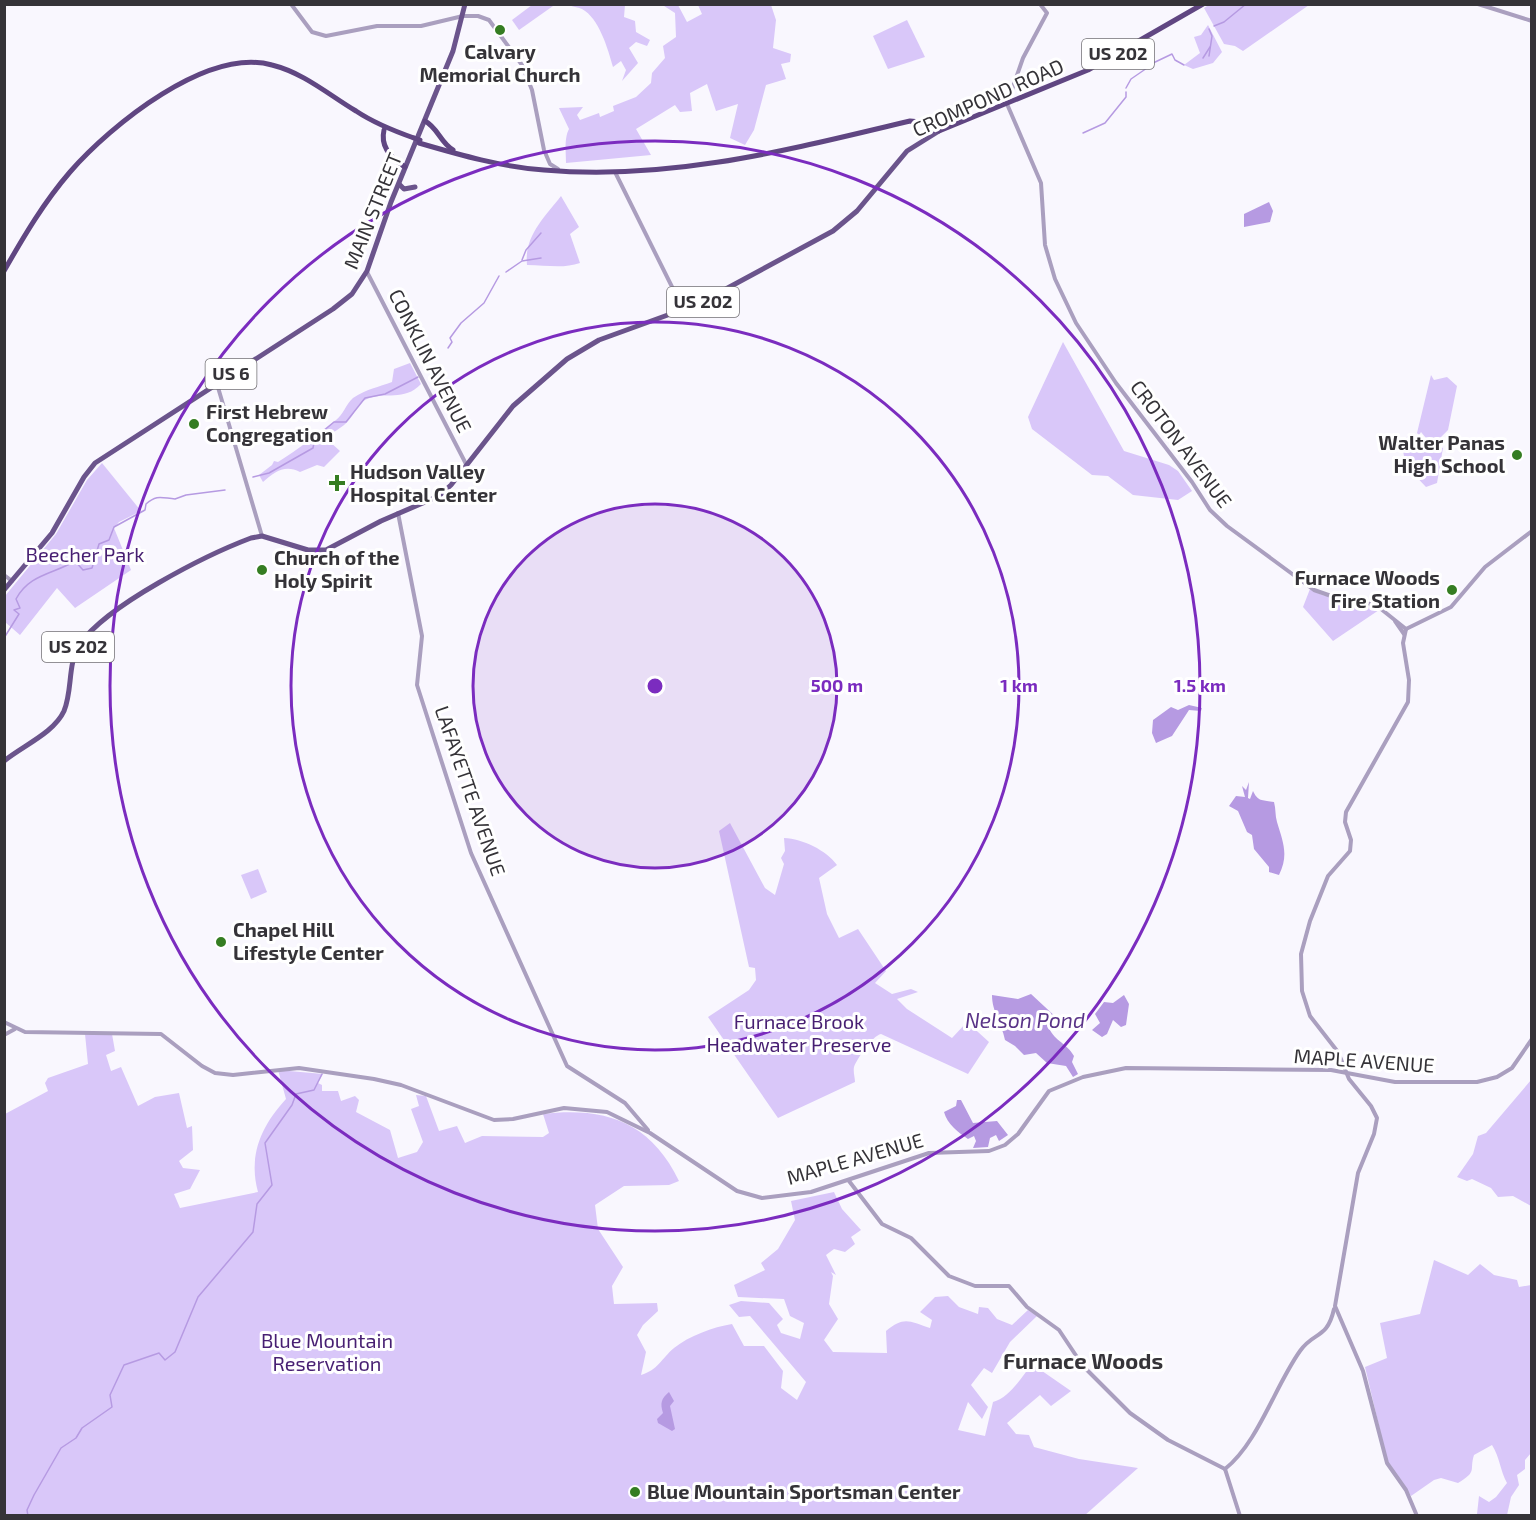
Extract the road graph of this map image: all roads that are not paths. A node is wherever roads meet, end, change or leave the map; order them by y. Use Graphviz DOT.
graph roads {
  1 [pos="291,4"];
  2 [pos="465,4"];
  3 [pos="1040,4"];
  4 [pos="1203,4"];
  5 [pos="1478,4"];
  6 [pos="463,16"];
  7 [pos="1532,21"];
  8 [pos="1007,104"];
  9 [pos="425,121"];
  10 [pos="384,130"];
  11 [pos="939,131"];
  12 [pos="439,137"];
  13 [pos="416,141"];
  14 [pos="438,146"];
  15 [pos="453,150"];
  16 [pos="548,165"];
  17 [pos="405,167"];
  18 [pos="558,170"];
  19 [pos="615,172"];
  20 [pos="399,184"];
  21 [pos="415,186"];
  22 [pos="4,271"];
  23 [pos="367,271"];
  24 [pos="4,276"];
  25 [pos="684,310"];
  26 [pos="217,383"];
  27 [pos="466,464"];
  28 [pos="398,513"];
  29 [pos="1532,531"];
  30 [pos="262,536"];
  31 [pos="4,575"];
  32 [pos="12,581"];
  33 [pos="4,590"];
  34 [pos="1393,618"];
  35 [pos="1406,629"];
  36 [pos="1404,635"];
  37 [pos="4,761"];
  38 [pos="4,1022"];
  39 [pos="15,1029"];
  40 [pos="4,1035"];
  41 [pos="1532,1039"];
  42 [pos="1347,1073"];
  43 [pos="650,1133"];
  44 [pos="849,1181"];
  45 [pos="1335,1306"];
  46 [pos="1225,1469"];
  47 [pos="1240,1515"];
  48 [pos="1417,1515"];
  1 -- 6 [label="street"];
  2 -- 6 [label="main road, MAIN STREET / US 6"];
  3 -- 8 [label="street"];
  4 -- 8 [label="highway, CROMPOND ROAD / US 202"];
  5 -- 7 [label="street"];
  6 -- 9 [label="main road, MAIN STREET / US 6"];
  6 -- 16 [label="street"];
  8 -- 11 [label="highway, CROMPOND ROAD / US 202"];
  8 -- 34 [label="street, CROTON AVENUE"];
  9 -- 12 [label="highway"];
  9 -- 17 [label="main road, MAIN STREET / US 6"];
  10 -- 13 [label="highway"];
  10 -- 17 [label="highway"];
  10 -- 24 [label="highway"];
  11 -- 19 [label="highway"];
  11 -- 25 [label="main road, CROMPOND ROAD / US 202"];
  12 -- 14 [label="highway"];
  12 -- 15 [label="highway"];
  13 -- 14 [label="highway"];
  13 -- 18 [label="highway"];
  13 -- 22 [label="highway"];
  14 -- 15 [label="highway"];
  15 -- 16 [label="highway"];
  16 -- 18 [label="highway"];
  17 -- 20 [label="main road, MAIN STREET / US 6"];
  18 -- 19 [label="highway"];
  19 -- 25 [label="street"];
  20 -- 21 [label="main road"];
  20 -- 23 [label="main road, MAIN STREET / US 6"];
  23 -- 26 [label="main road, MAIN STREET / US 6"];
  23 -- 27 [label="street, CONKLIN AVENUE"];
  25 -- 27 [label="main road, CROMPOND ROAD / US 202"];
  26 -- 30 [label="street"];
  26 -- 32 [label="main road, MAIN STREET / US 6"];
  27 -- 28 [label="main road, CROMPOND ROAD / US 202"];
  28 -- 30 [label="main road, CROMPOND ROAD / US 202"];
  28 -- 43 [label="street, LAFAYETTE AVENUE"];
  29 -- 35 [label="street"];
  30 -- 37 [label="main road, US 202"];
  31 -- 32 [label="street"];
  32 -- 33 [label="main road, MAIN STREET / US 6"];
  34 -- 35 [label="street, CROTON AVENUE"];
  34 -- 36 [label="street"];
  35 -- 36 [label="street"];
  36 -- 42 [label="street"];
  38 -- 39 [label="street, MAPLE AVENUE"];
  39 -- 40 [label="street"];
  39 -- 43 [label="street, MAPLE AVENUE"];
  41 -- 42 [label="street, MAPLE AVENUE"];
  42 -- 44 [label="street, MAPLE AVENUE"];
  42 -- 45 [label="street"];
  43 -- 44 [label="street, MAPLE AVENUE"];
  44 -- 46 [label="street"];
  45 -- 46 [label="street"];
  45 -- 48 [label="street"];
  46 -- 47 [label="street"];
}
